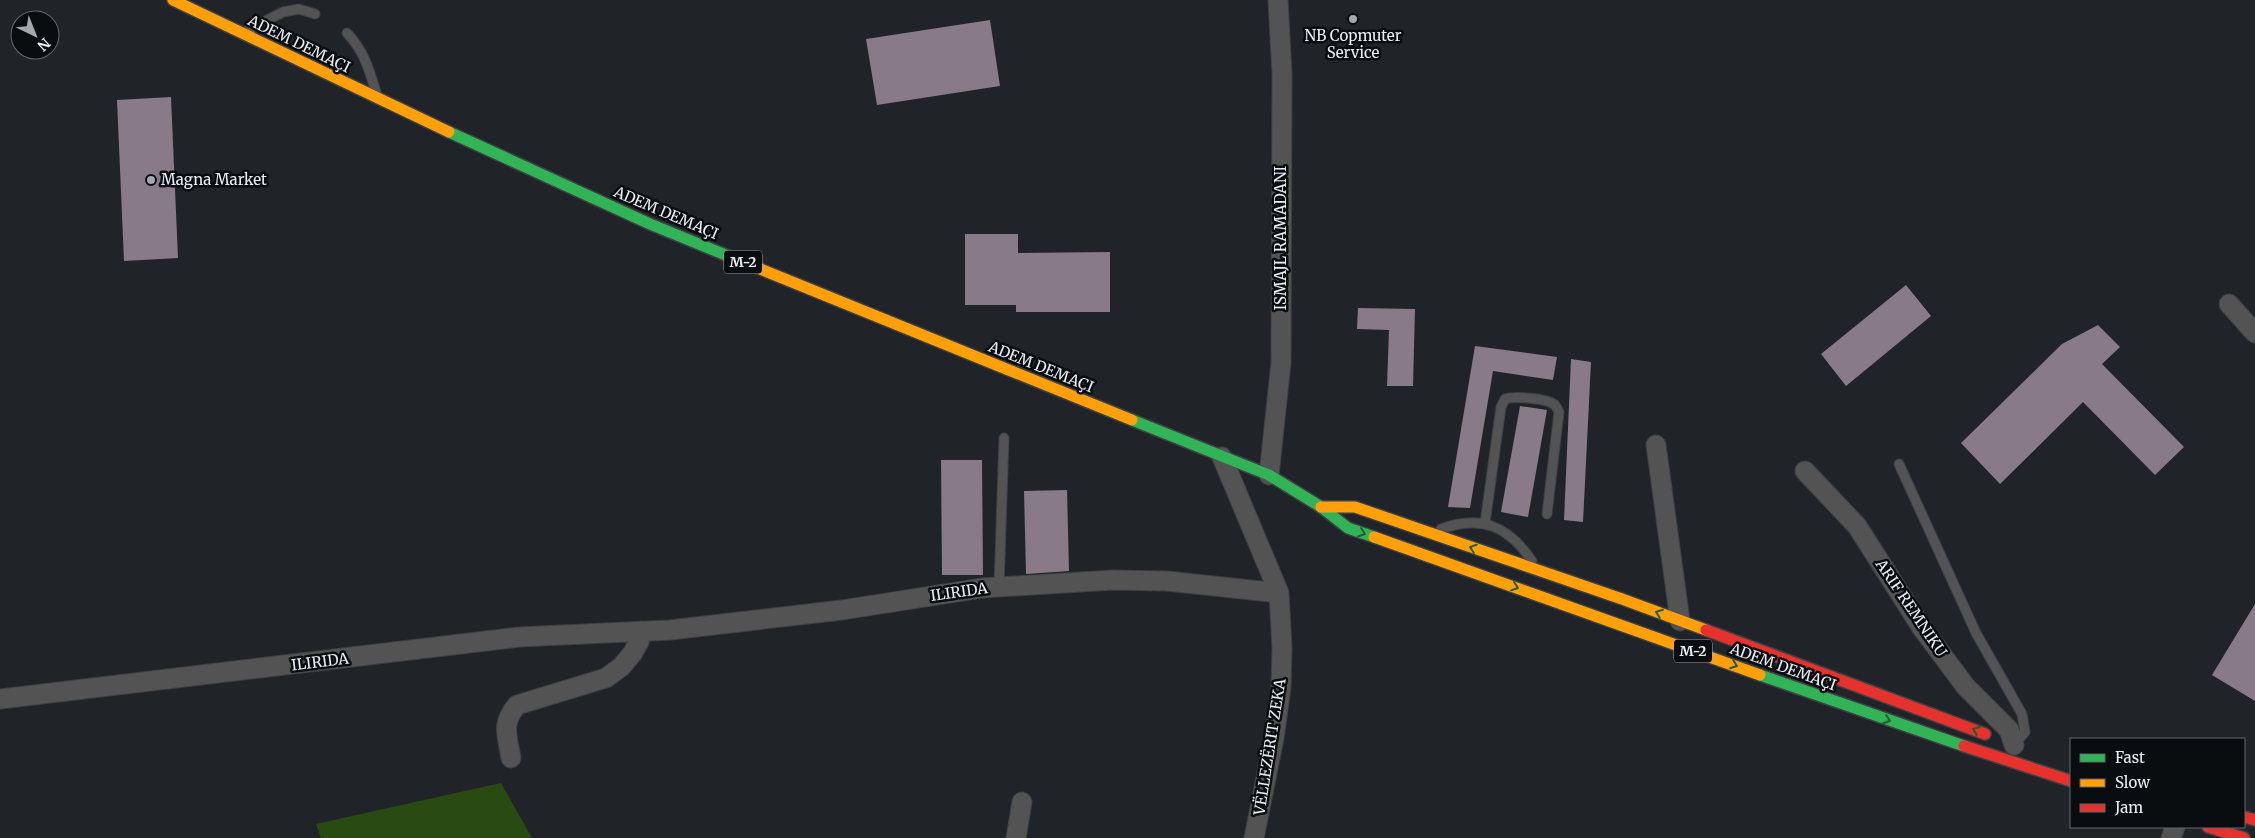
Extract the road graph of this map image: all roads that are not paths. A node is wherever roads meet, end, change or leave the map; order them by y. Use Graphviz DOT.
graph roads {
  1 [pos="173,0"];
  2 [pos="1278,0"];
  3 [pos="315,14"];
  4 [pos="347,33"];
  5 [pos="242,34"];
  6 [pos="378,99"];
  7 [pos="2229,304"];
  8 [pos="2255,333"];
  9 [pos="1004,438"];
  10 [pos="1656,445"];
  11 [pos="1222,457"];
  12 [pos="1900,464"];
  13 [pos="1806,471"];
  14 [pos="1269,475"];
  15 [pos="1321,507"];
  16 [pos="1547,514"];
  17 [pos="1485,522"];
  18 [pos="1429,533"];
  19 [pos="1540,572"];
  20 [pos="1000,587"];
  21 [pos="1279,593"];
  22 [pos="1680,621"];
  23 [pos="641,631"];
  24 [pos="0,699"];
  25 [pos="2022,747"];
  26 [pos="511,758"];
  27 [pos="2070,781"];
  28 [pos="1022,802"];
  29 [pos="2211,828"];
  30 [pos="1016,838"];
  31 [pos="1254,838"];
  32 [pos="2244,838"];
  1 -- 5 [label="main road, ADEM DEMAÇI / M-2"];
  2 -- 14 [label="street, ISMAJL RAMADANI"];
  3 -- 5 [label="lane"];
  4 -- 6 [label="lane"];
  5 -- 6 [label="main road, ADEM DEMAÇI / M-2"];
  6 -- 11 [label="main road, ADEM DEMAÇI / M-2"];
  7 -- 8 [label="street"];
  9 -- 20 [label="lane"];
  10 -- 22 [label="street"];
  11 -- 14 [label="main road, ADEM DEMAÇI / M-2"];
  11 -- 21 [label="street, VËLLEZËRIT ZEKA"];
  12 -- 25 [label="lane"];
  13 -- 25 [label="street, ARIF REMNIKU"];
  14 -- 15 [label="main road, ADEM DEMAÇI / M-2"];
  15 -- 18 [label="main road, ADEM DEMAÇI / M-2"];
  15 -- 27 [label="main road, ADEM DEMAÇI / M-2, one-way"];
  16 -- 17 [label="lane"];
  17 -- 18 [label="lane"];
  17 -- 19 [label="lane"];
  19 -- 18 [label="main road, ADEM DEMAÇI / M-2, one-way"];
  22 -- 19 [label="main road, ADEM DEMAÇI / M-2, one-way"];
  20 -- 21 [label="street, ILIRIDA"];
  20 -- 23 [label="street, ILIRIDA"];
  21 -- 31 [label="street, VËLLEZËRIT ZEKA"];
  25 -- 22 [label="main road, ADEM DEMAÇI / M-2, one-way"];
  23 -- 24 [label="street, ILIRIDA"];
  23 -- 26 [label="street"];
  28 -- 30 [label="street"];
  29 -- 32 [label="main road"];
}
